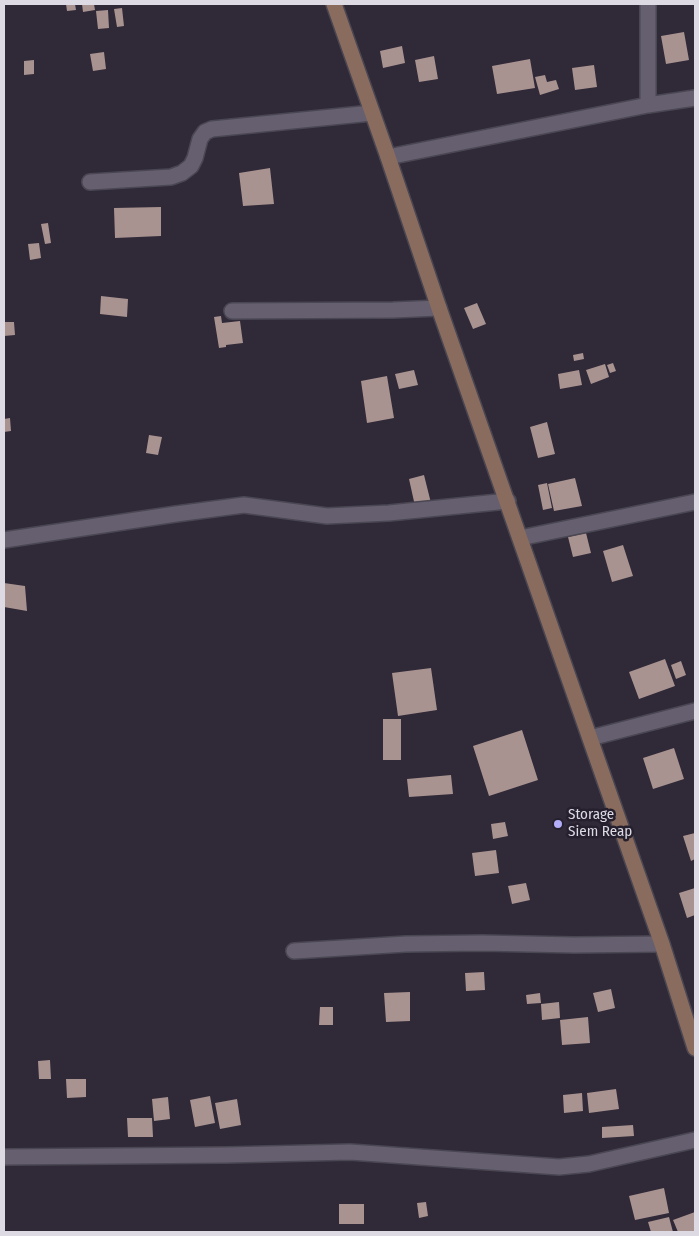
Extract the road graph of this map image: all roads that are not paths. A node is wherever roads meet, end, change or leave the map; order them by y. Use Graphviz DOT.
graph roads {
  1 [pos="334,4"];
  2 [pos="648,4"];
  3 [pos="695,98"];
  4 [pos="648,105"];
  5 [pos="372,113"];
  6 [pos="388,157"];
  7 [pos="90,182"];
  8 [pos="439,308"];
  9 [pos="232,310"];
  10 [pos="508,501"];
  11 [pos="695,502"];
  12 [pos="520,538"];
  13 [pos="4,540"];
  14 [pos="695,711"];
  15 [pos="590,738"];
  16 [pos="662,944"];
  17 [pos="294,951"];
  18 [pos="695,1048"];
  19 [pos="695,1140"];
  20 [pos="4,1157"];
  1 -- 5 [label="street"];
  2 -- 4 [label="street"];
  3 -- 4 [label="street"];
  4 -- 6 [label="street"];
  5 -- 6 [label="street"];
  5 -- 7 [label="street"];
  6 -- 8 [label="street"];
  8 -- 9 [label="street"];
  8 -- 10 [label="street"];
  10 -- 12 [label="street"];
  10 -- 13 [label="street"];
  11 -- 12 [label="street"];
  12 -- 15 [label="street"];
  14 -- 15 [label="street"];
  15 -- 16 [label="street"];
  16 -- 17 [label="street"];
  16 -- 18 [label="street"];
  19 -- 20 [label="street"];
}
